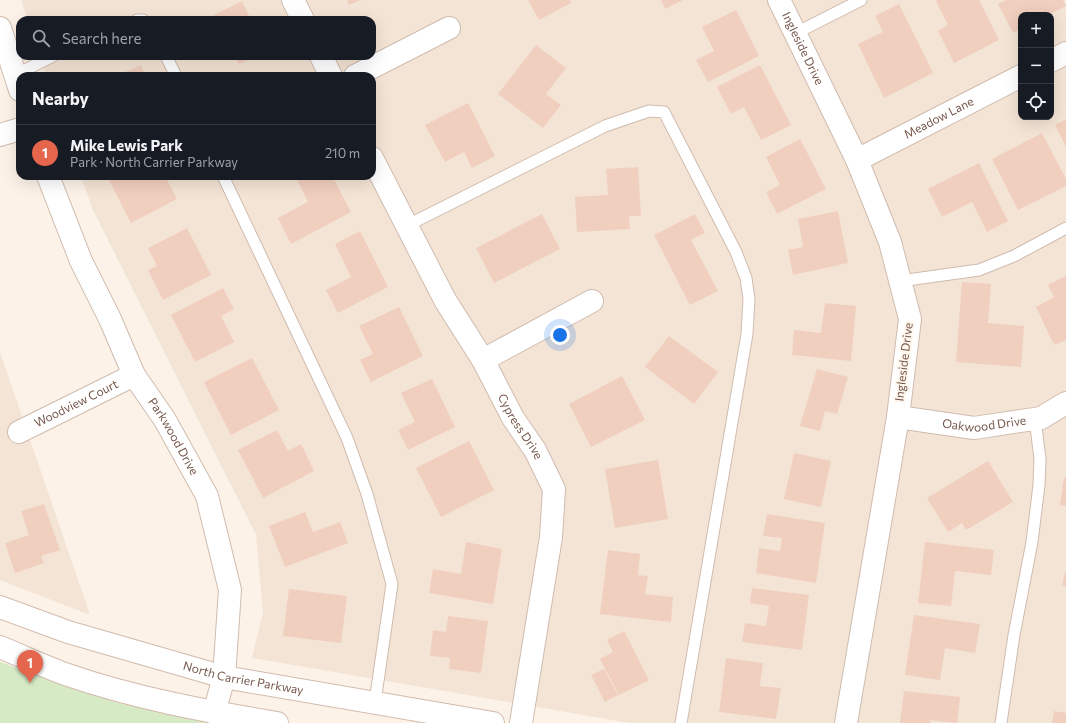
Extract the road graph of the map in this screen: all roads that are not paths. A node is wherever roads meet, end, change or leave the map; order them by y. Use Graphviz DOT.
graph roads {
  1 [pos="293,0"];
  2 [pos="780,0"];
  3 [pos="861,0"];
  4 [pos="301,16"];
  5 [pos="0,28"];
  6 [pos="449,28"];
  7 [pos="796,33"];
  8 [pos="1066,53"];
  9 [pos="1054,59"];
  10 [pos="48,60"];
  11 [pos="168,60"];
  12 [pos="323,60"];
  13 [pos="31,72"];
  14 [pos="174,72"];
  15 [pos="329,72"];
  16 [pos="363,72"];
  17 [pos="16,76"];
  18 [pos="1018,78"];
  19 [pos="16,130"];
  20 [pos="0,135"];
  21 [pos="858,160"];
  22 [pos="376,166"];
  23 [pos="50,180"];
  24 [pos="225,180"];
  25 [pos="406,226"];
  26 [pos="1066,228"];
  27 [pos="900,281"];
  28 [pos="592,301"];
  29 [pos="483,360"];
  30 [pos="134,375"];
  31 [pos="1066,404"];
  32 [pos="898,417"];
  33 [pos="1035,419"];
  34 [pos="19,432"];
  35 [pos="0,607"];
  36 [pos="0,647"];
  37 [pos="224,676"];
  38 [pos="376,702"];
  39 [pos="214,718"];
  40 [pos="277,723"];
  41 [pos="493,723"];
  42 [pos="521,723"];
  43 [pos="682,723"];
  44 [pos="846,723"];
  45 [pos="1001,723"];
  1 -- 4 [label="street"];
  2 -- 7 [label="street, Ingleside Drive"];
  3 -- 7 [label="lane"];
  5 -- 17 [label="street"];
  6 -- 16 [label="street"];
  7 -- 21 [label="street, Ingleside Drive"];
  8 -- 9 [label="street"];
  10 -- 13 [label="lane"];
  11 -- 14 [label="lane"];
  12 -- 15 [label="street"];
  18 -- 21 [label="street, Meadow Lane"];
  19 -- 20 [label="street"];
  21 -- 27 [label="street, Ingleside Drive"];
  22 -- 25 [label="street, Cypress Drive"];
  23 -- 30 [label="street, Parkwood Drive"];
  24 -- 38 [label="lane"];
  25 -- 29 [label="street, Cypress Drive"];
  25 -- 43 [label="lane"];
  26 -- 27 [label="lane"];
  27 -- 32 [label="street, Ingleside Drive"];
  28 -- 29 [label="street"];
  29 -- 42 [label="street, Cypress Drive"];
  30 -- 34 [label="street, Woodview Court"];
  30 -- 37 [label="street, Parkwood Drive"];
  31 -- 33 [label="street, Oakwood Drive"];
  32 -- 33 [label="street, Oakwood Drive"];
  32 -- 44 [label="street, Ingleside Drive"];
  33 -- 45 [label="lane"];
  35 -- 37 [label="street, North Carrier Parkway"];
  36 -- 39 [label="street"];
  37 -- 38 [label="street, North Carrier Parkway"];
  37 -- 39 [label="street, Parkwood Drive"];
  38 -- 41 [label="street, North Carrier Parkway"];
  39 -- 40 [label="street"];
}
